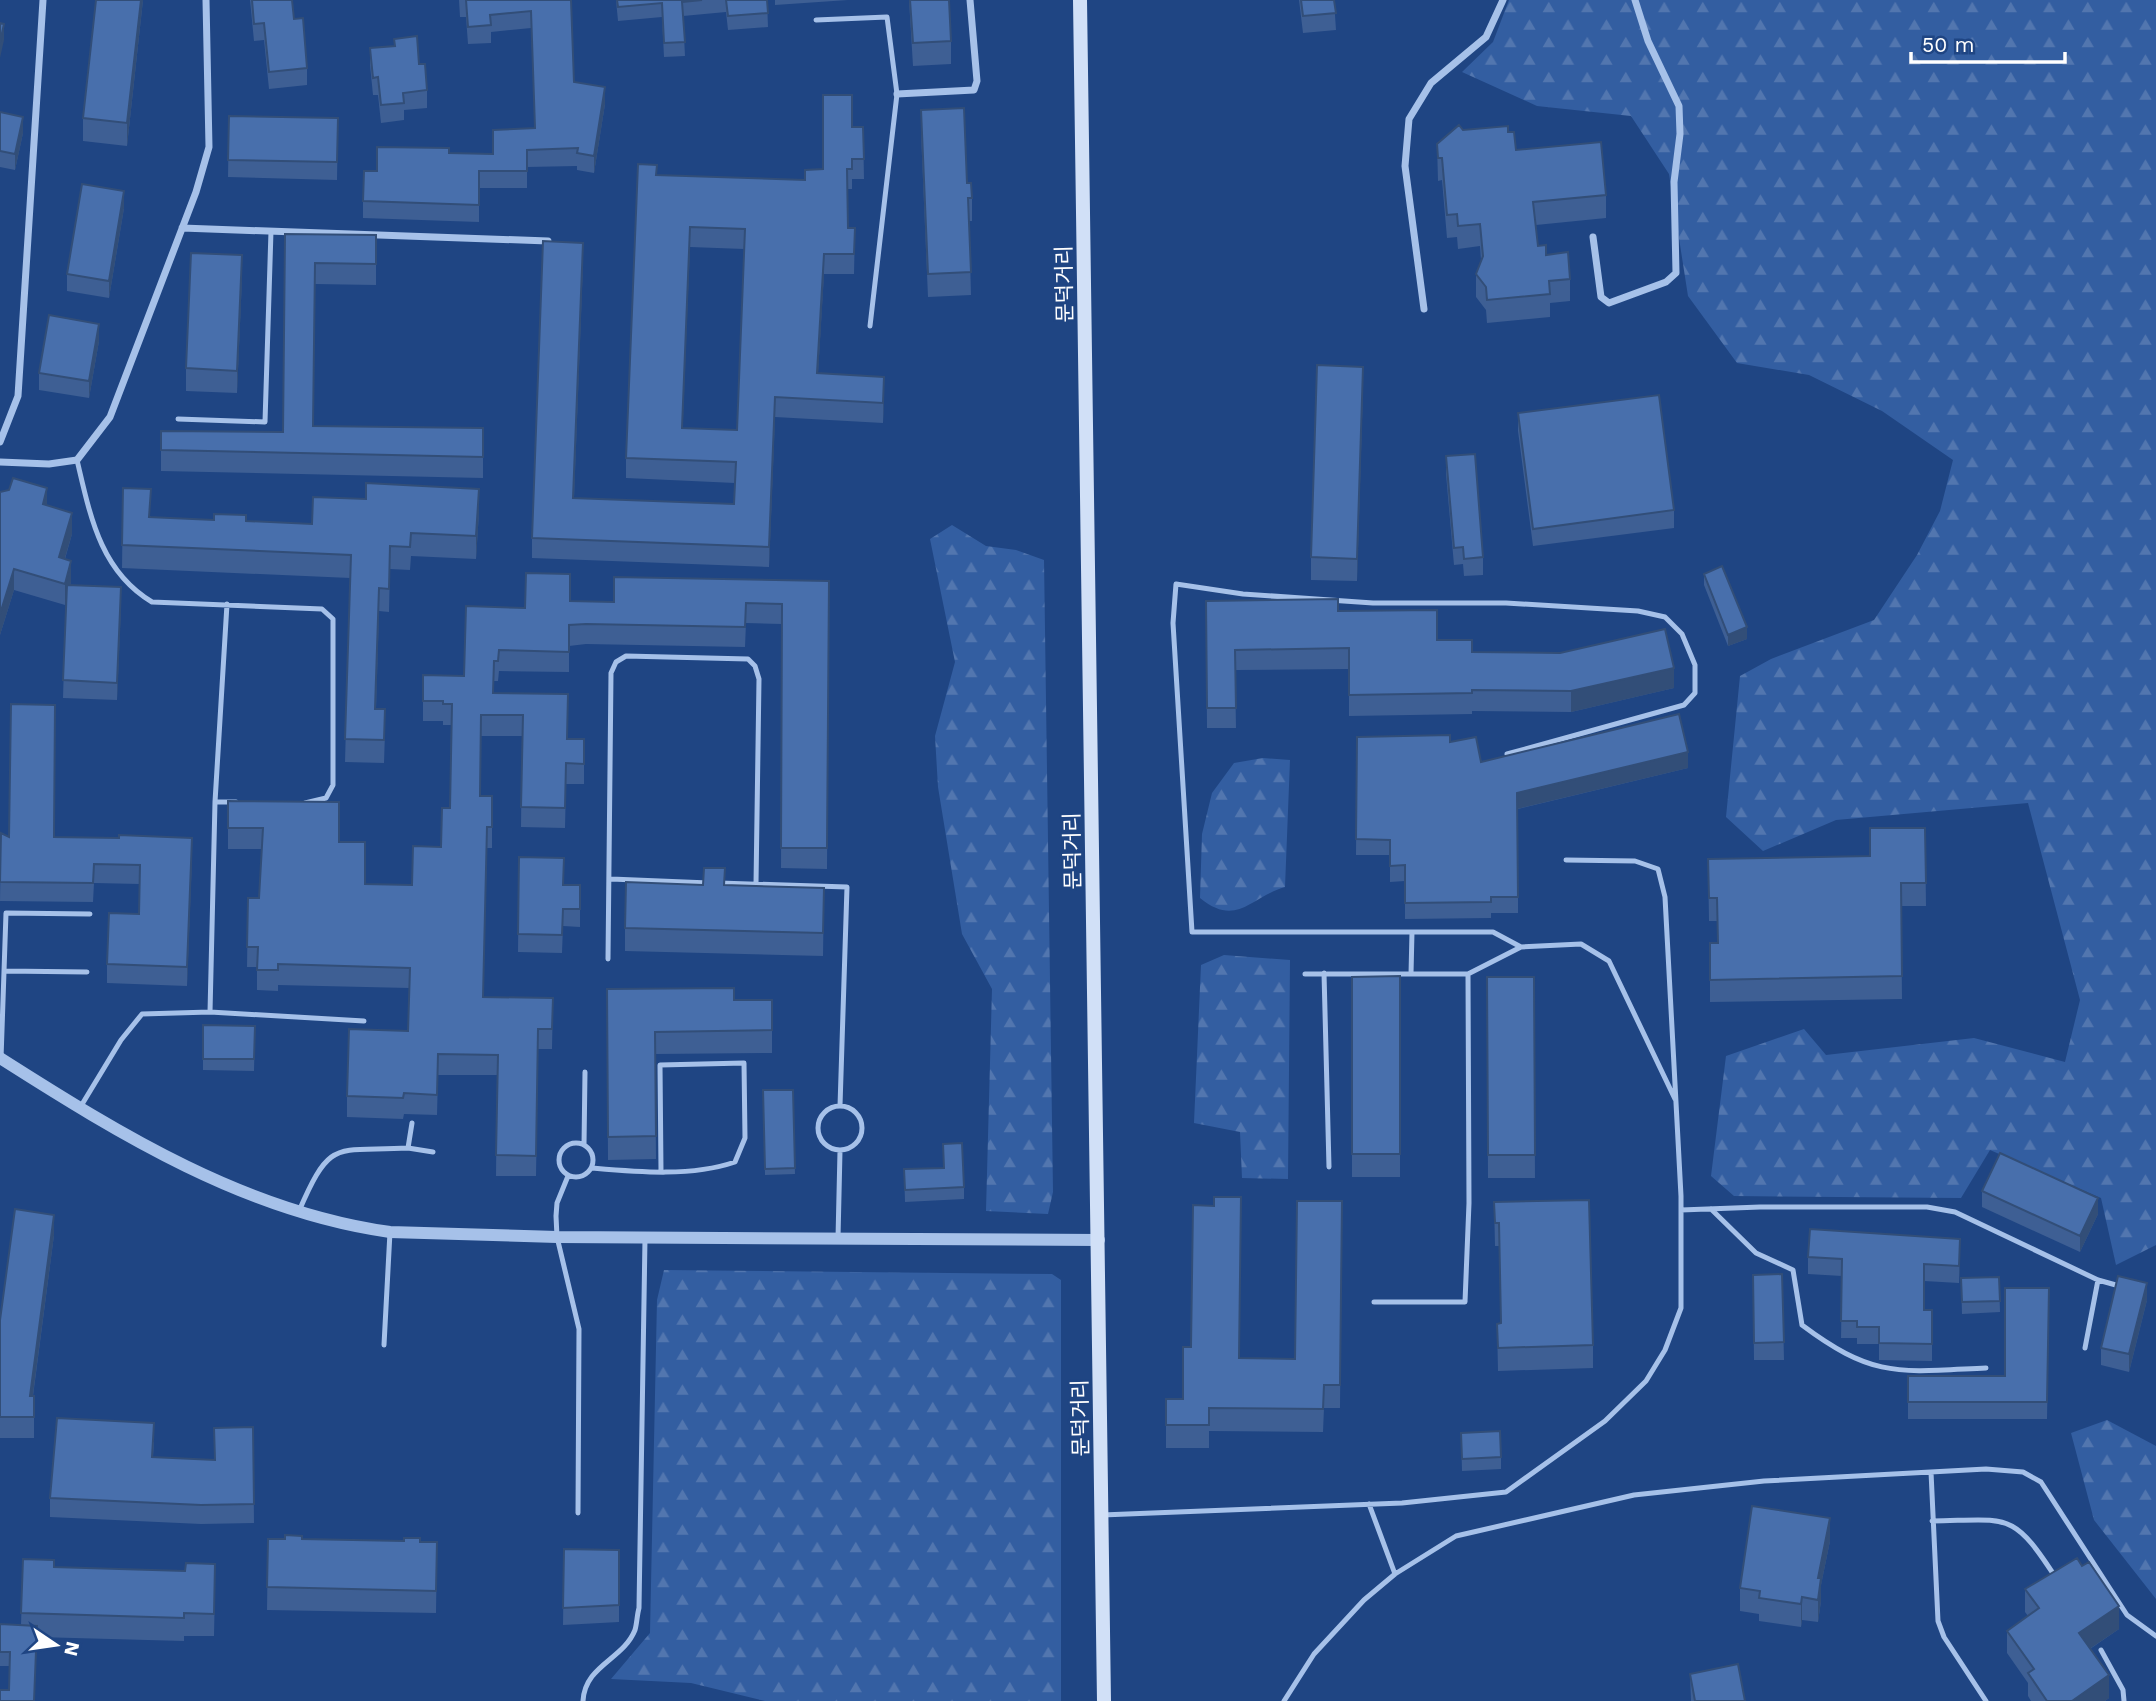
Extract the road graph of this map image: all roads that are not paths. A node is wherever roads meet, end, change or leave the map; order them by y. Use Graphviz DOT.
graph roads {
  1 [pos="43,0"];
  2 [pos="206,0"];
  3 [pos="970,0"];
  4 [pos="1080,0"];
  5 [pos="1503,0"];
  6 [pos="1635,0"];
  7 [pos="816,20"];
  8 [pos="897,94"];
  9 [pos="182,228"];
  10 [pos="271,231"];
  11 [pos="1593,237"];
  12 [pos="548,241"];
  13 [pos="1424,309"];
  14 [pos="870,326"];
  15 [pos="178,419"];
  16 [pos="0,442"];
  17 [pos="77,460"];
  18 [pos="0,462"];
  19 [pos="227,604"];
  20 [pos="1507,754"];
  21 [pos="215,802"];
  22 [pos="241,803"];
  23 [pos="293,803"];
  24 [pos="1566,860"];
  25 [pos="611,879"];
  26 [pos="756,884"];
  27 [pos="90,914"];
  28 [pos="1412,932"];
  29 [pos="1521,947"];
  30 [pos="608,959"];
  31 [pos="5,971"];
  32 [pos="87,972"];
  33 [pos="1305,974"];
  34 [pos="1324,974"];
  35 [pos="1411,974"];
  36 [pos="1468,975"];
  37 [pos="210,1012"];
  38 [pos="364,1021"];
  39 [pos="1,1059"];
  40 [pos="585,1072"];
  41 [pos="1676,1101"];
  42 [pos="840,1106"];
  43 [pos="79,1109"];
  44 [pos="412,1123"];
  45 [pos="584,1144"];
  46 [pos="408,1148"];
  47 [pos="840,1151"];
  48 [pos="433,1153"];
  49 [pos="1329,1167"];
  50 [pos="592,1168"];
  51 [pos="661,1171"];
  52 [pos="568,1176"];
  53 [pos="1711,1209"];
  54 [pos="1681,1210"];
  55 [pos="299,1211"];
  56 [pos="390,1232"];
  57 [pos="646,1236"];
  58 [pos="557,1237"];
  59 [pos="838,1238"];
  60 [pos="1099,1240"];
  61 [pos="2098,1280"];
  62 [pos="2136,1290"];
  63 [pos="1374,1302"];
  64 [pos="384,1346"];
  65 [pos="2085,1349"];
  66 [pos="1986,1368"];
  67 [pos="1931,1472"];
  68 [pos="1369,1504"];
  69 [pos="578,1513"];
  70 [pos="1102,1515"];
  71 [pos="1932,1521"];
  72 [pos="1395,1574"];
  73 [pos="2059,1583"];
  74 [pos="2156,1636"];
  75 [pos="2101,1650"];
  76 [pos="583,1701"];
  77 [pos="1104,1701"];
  78 [pos="1284,1701"];
  79 [pos="1986,1701"];
  80 [pos="2124,1701"];
  1 -- 16 [label="street"];
  2 -- 9 [label="street"];
  3 -- 8 [label="street"];
  4 -- 60 [label="main road, 문덕거리"];
  5 -- 13 [label="street"];
  6 -- 11 [label="street"];
  7 -- 8 [label="lane"];
  8 -- 14 [label="lane"];
  9 -- 10 [label="street"];
  9 -- 17 [label="street"];
  10 -- 12 [label="street"];
  10 -- 15 [label="lane"];
  17 -- 18 [label="street"];
  17 -- 19 [label="lane"];
  19 -- 21 [label="lane"];
  19 -- 23 [label="lane"];
  20 -- 28 [label="lane"];
  21 -- 22 [label="lane"];
  21 -- 37 [label="lane"];
  24 -- 41 [label="lane"];
  25 -- 26 [label="lane"];
  25 -- 26 [label="lane"];
  25 -- 30 [label="lane"];
  26 -- 42 [label="lane"];
  27 -- 31 [label="lane"];
  28 -- 29 [label="lane"];
  28 -- 35 [label="lane"];
  29 -- 36 [label="lane"];
  29 -- 41 [label="lane"];
  31 -- 32 [label="lane"];
  31 -- 39 [label="lane"];
  33 -- 34 [label="lane"];
  34 -- 35 [label="lane"];
  34 -- 49 [label="lane"];
  35 -- 36 [label="lane"];
  36 -- 63 [label="lane"];
  37 -- 38 [label="lane"];
  37 -- 43 [label="lane"];
  39 -- 43 [label="street"];
  40 -- 45 [label="lane"];
  41 -- 54 [label="lane"];
  42 -- 47 [label="lane"];
  42 -- 47 [label="lane"];
  43 -- 55 [label="street"];
  44 -- 46 [label="lane"];
  45 -- 50 [label="lane"];
  45 -- 52 [label="lane"];
  46 -- 48 [label="lane"];
  46 -- 55 [label="lane"];
  47 -- 59 [label="lane"];
  50 -- 51 [label="lane"];
  50 -- 52 [label="lane"];
  51 -- 51 [label="lane"];
  52 -- 58 [label="lane"];
  53 -- 54 [label="lane"];
  53 -- 61 [label="lane"];
  53 -- 66 [label="lane"];
  54 -- 68 [label="lane"];
  55 -- 56 [label="street"];
  56 -- 58 [label="street"];
  56 -- 64 [label="lane"];
  57 -- 58 [label="street"];
  57 -- 59 [label="street"];
  57 -- 76 [label="lane"];
  58 -- 69 [label="lane"];
  59 -- 60 [label="street"];
  60 -- 70 [label="main road, 문덕거리"];
  61 -- 62 [label="lane"];
  61 -- 65 [label="lane"];
  67 -- 71 [label="lane"];
  67 -- 72 [label="lane"];
  67 -- 74 [label="lane"];
  68 -- 70 [label="lane"];
  68 -- 72 [label="lane"];
  70 -- 77 [label="main road, 문덕거리"];
  71 -- 73 [label="lane"];
  71 -- 79 [label="lane"];
  72 -- 78 [label="lane"];
  75 -- 80 [label="lane"];
}
